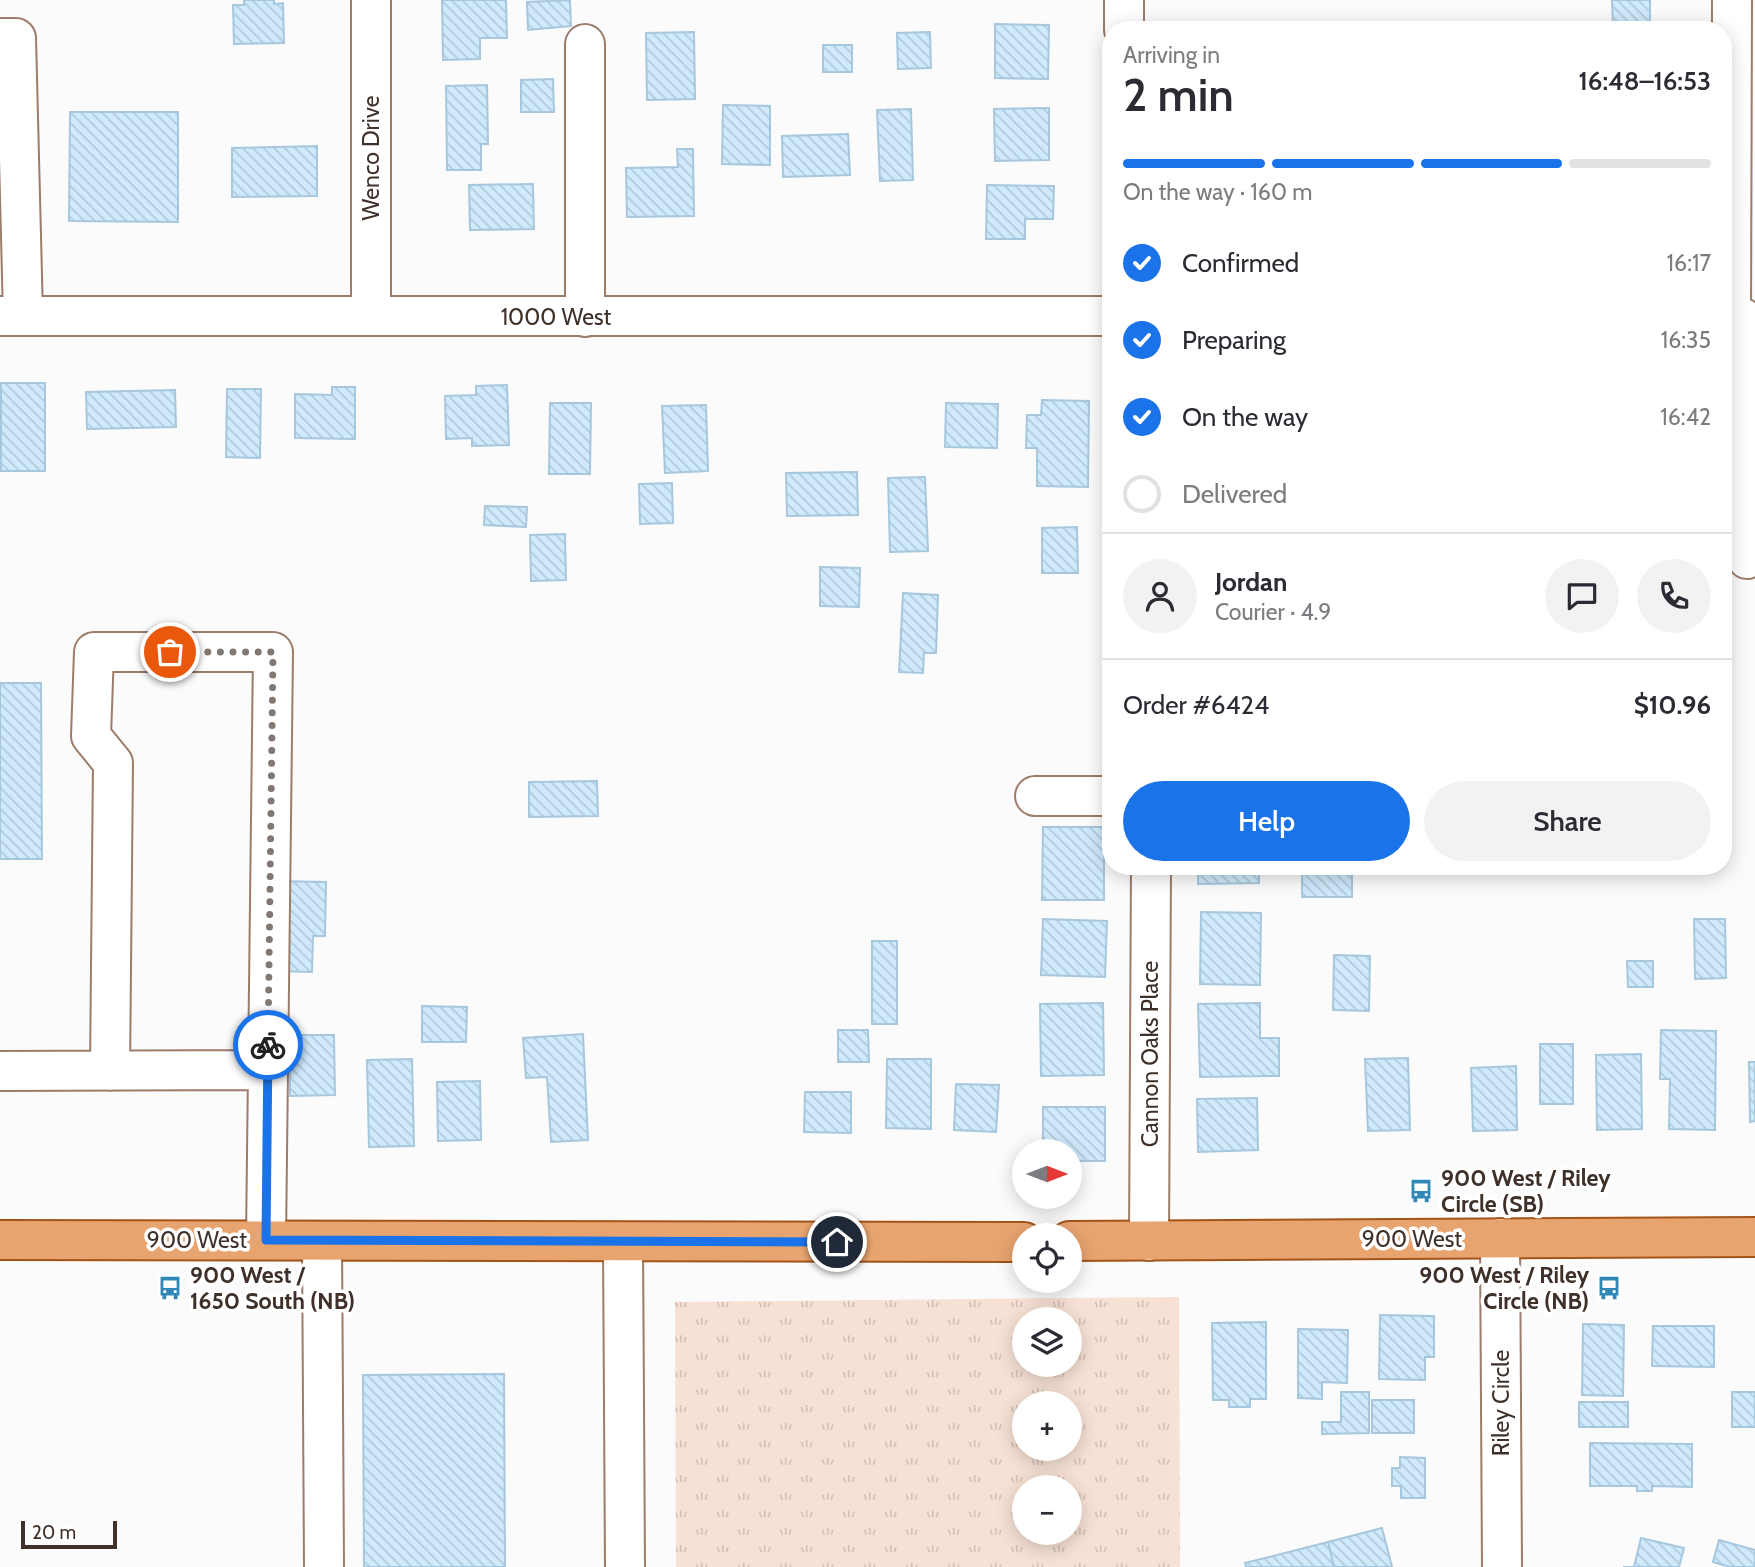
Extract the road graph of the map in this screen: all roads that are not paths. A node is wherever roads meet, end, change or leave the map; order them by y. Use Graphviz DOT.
graph roads {
  1 [pos="371,0"];
  2 [pos="1124,0"];
  3 [pos="1732,0"];
  4 [pos="1124,21"];
  5 [pos="0,38"];
  6 [pos="585,44"];
  7 [pos="11,316"];
  8 [pos="371,316"];
  9 [pos="1102,316"];
  10 [pos="585,317"];
  11 [pos="1738,318"];
  12 [pos="1747,559"];
  13 [pos="1035,796"];
  14 [pos="1102,796"];
  15 [pos="1151,875"];
  16 [pos="268,1070"];
  17 [pos="0,1071"];
  18 [pos="110,1071"];
  19 [pos="1755,1237"];
  20 [pos="1500,1238"];
  21 [pos="0,1240"];
  22 [pos="266,1240"];
  23 [pos="322,1241"];
  24 [pos="1082,1241"];
  25 [pos="1149,1241"];
  26 [pos="1012,1242"];
  27 [pos="623,1243"];
  28 [pos="324,1567"];
  29 [pos="625,1567"];
  30 [pos="1502,1567"];
  1 -- 8 [label="street, Wenco Drive"];
  2 -- 4 [label="street"];
  3 -- 11 [label="street"];
  5 -- 7 [label="street"];
  6 -- 10 [label="street"];
  7 -- 8 [label="street, 1000 West"];
  8 -- 10 [label="street, 1000 West"];
  9 -- 10 [label="street, 1000 West"];
  11 -- 12 [label="street"];
  13 -- 14 [label="street"];
  15 -- 25 [label="street, Cannon Oaks Place"];
  16 -- 18 [label="street"];
  16 -- 18 [label="street"];
  16 -- 22 [label="street"];
  17 -- 18 [label="street"];
  19 -- 20 [label="main road, 900 West"];
  20 -- 25 [label="main road, 900 West"];
  20 -- 30 [label="street, Riley Circle"];
  21 -- 22 [label="main road, 900 West"];
  22 -- 23 [label="main road, 900 West"];
  23 -- 27 [label="main road, 900 West"];
  23 -- 28 [label="street"];
  24 -- 25 [label="main road, 900 West"];
  26 -- 27 [label="main road, 900 West"];
  27 -- 29 [label="street"];
}
